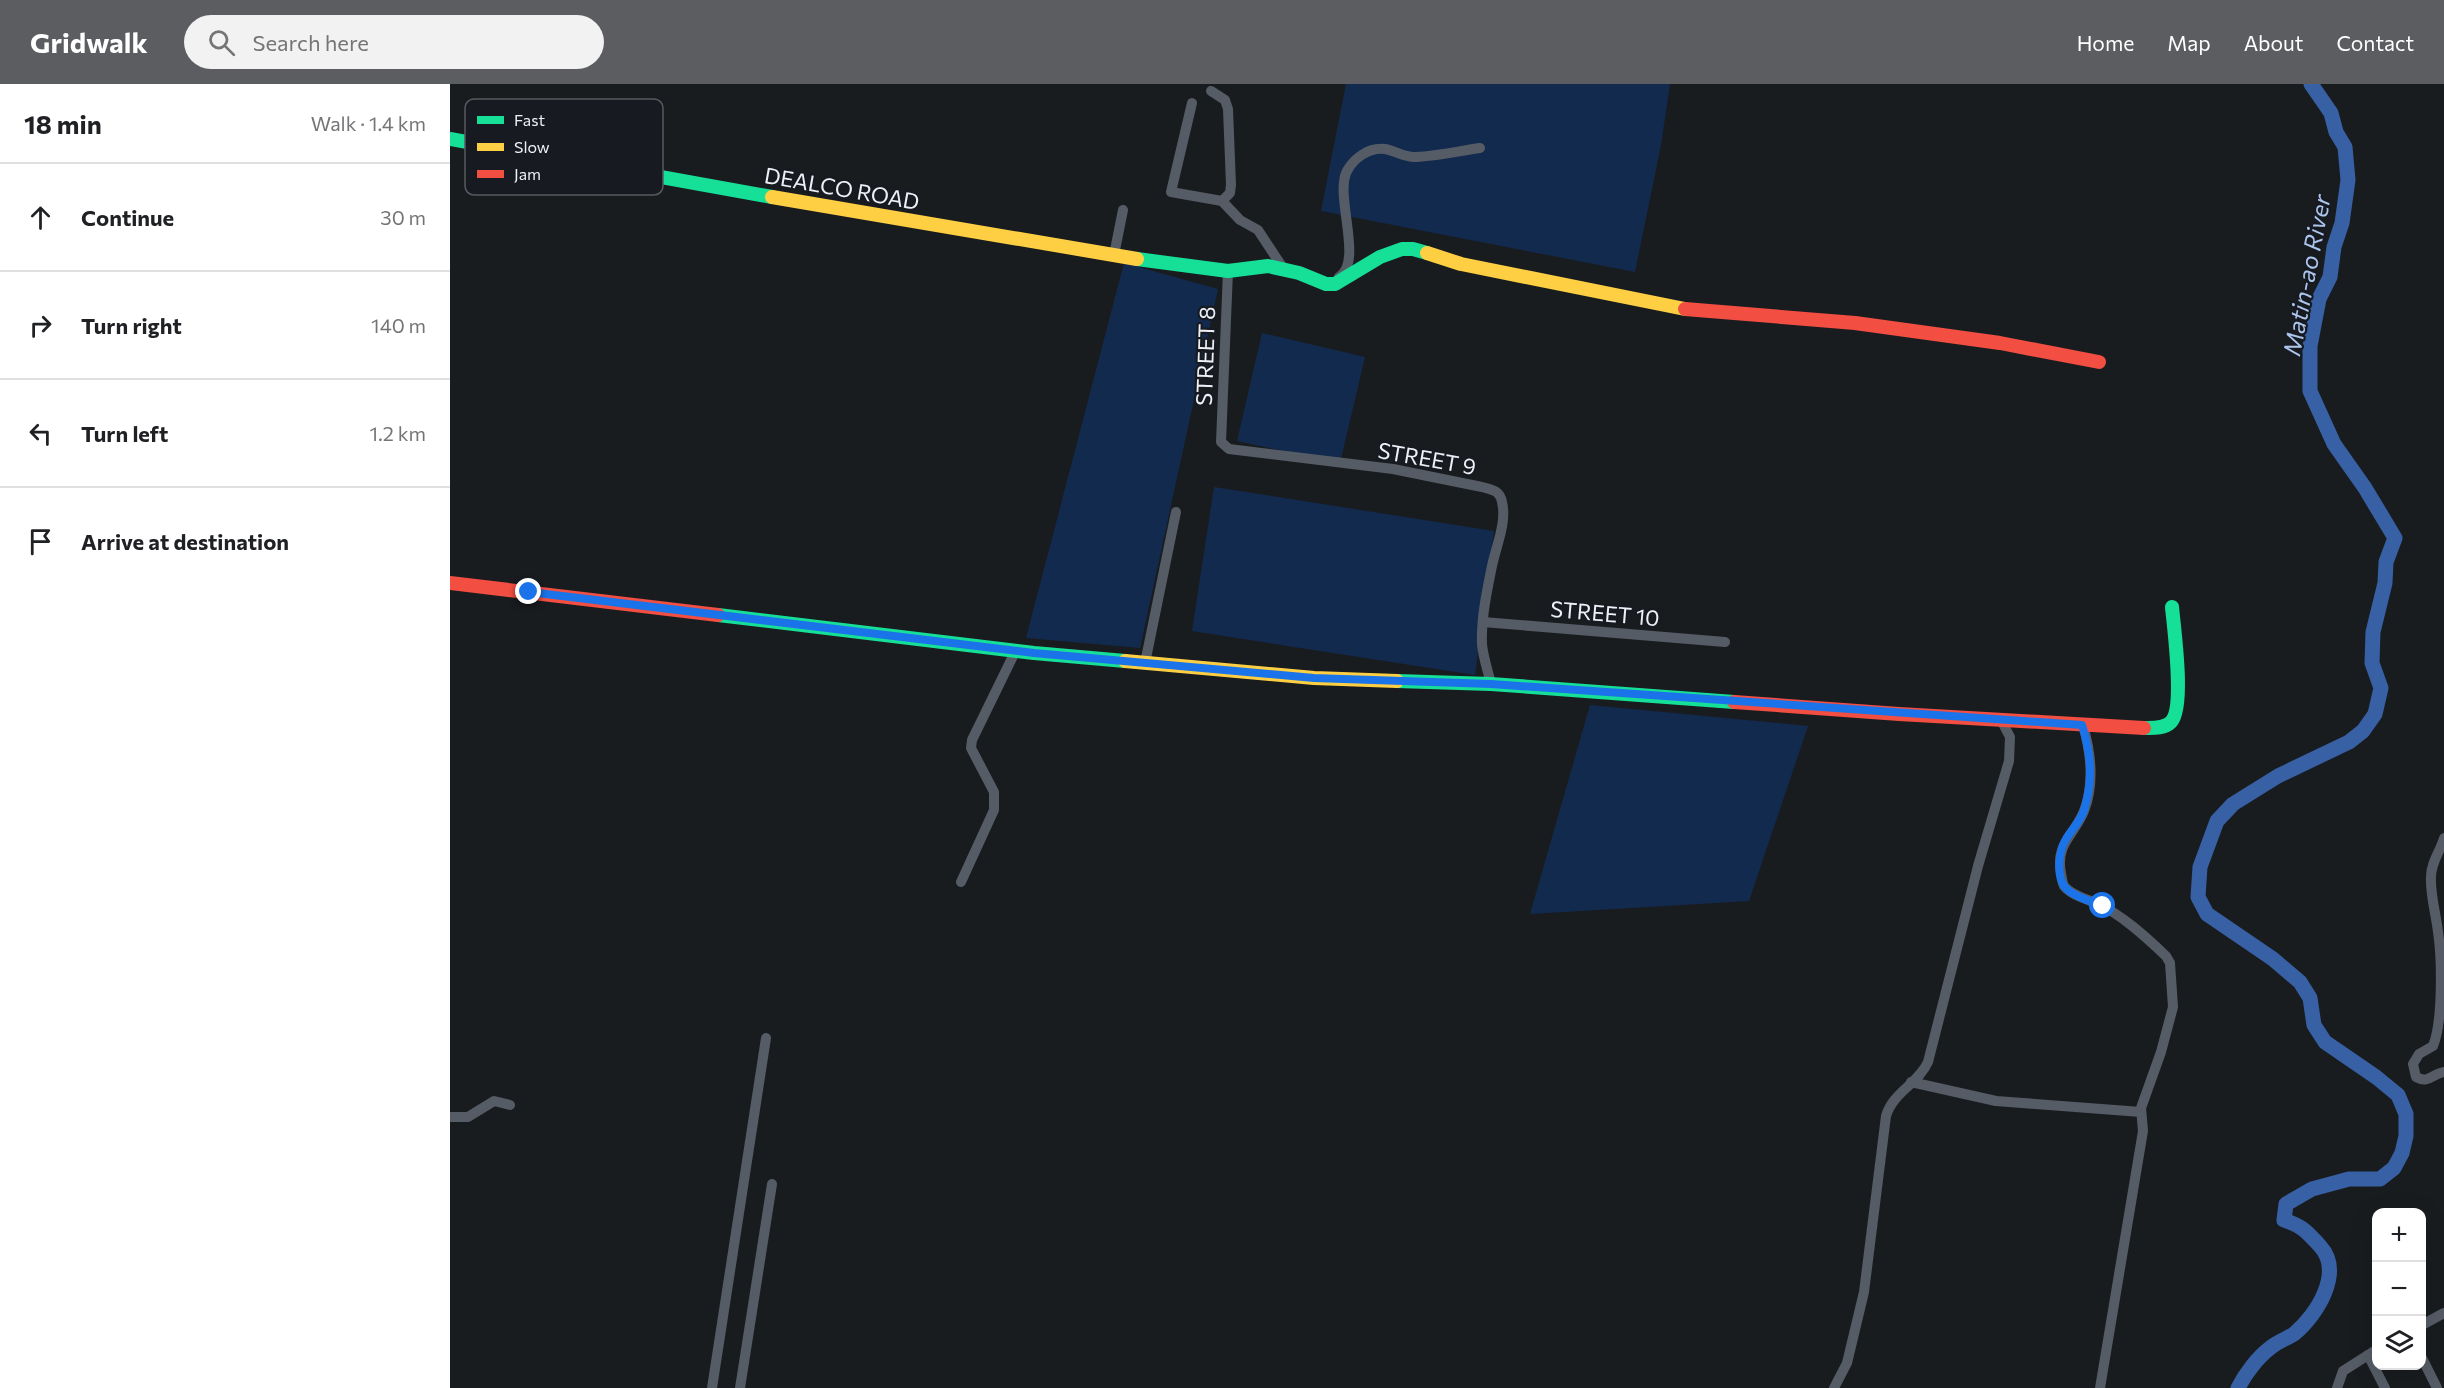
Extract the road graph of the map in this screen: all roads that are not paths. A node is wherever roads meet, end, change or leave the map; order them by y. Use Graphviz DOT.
graph roads {
  1 [pos="1211,91"];
  2 [pos="1192,103"];
  3 [pos="450,140"];
  4 [pos="465,143"];
  5 [pos="1480,148"];
  6 [pos="663,178"];
  7 [pos="1222,201"];
  8 [pos="1123,210"];
  9 [pos="1114,255"];
  10 [pos="1283,268"];
  11 [pos="1228,271"];
  12 [pos="1326,284"];
  13 [pos="2098,362"];
  14 [pos="1221,442"];
  15 [pos="1176,512"];
  16 [pos="450,583"];
  17 [pos="2172,608"];
  18 [pos="1483,622"];
  19 [pos="1725,642"];
  20 [pos="1016,651"];
  21 [pos="1145,663"];
  22 [pos="1491,684"];
  23 [pos="2001,720"];
  24 [pos="2082,725"];
  25 [pos="2444,838"];
  26 [pos="961,882"];
  27 [pos="2438,897"];
  28 [pos="766,1038"];
  29 [pos="2439,1043"];
  30 [pos="2444,1072"];
  31 [pos="1911,1082"];
  32 [pos="510,1105"];
  33 [pos="2142,1112"];
  34 [pos="450,1117"];
  35 [pos="772,1184"];
  36 [pos="2444,1313"];
  37 [pos="2426,1322"];
  38 [pos="2372,1352"];
  39 [pos="2426,1367"];
  40 [pos="2378,1370"];
  41 [pos="712,1388"];
  42 [pos="740,1388"];
  43 [pos="1834,1388"];
  44 [pos="2100,1388"];
  45 [pos="2337,1388"];
  46 [pos="2385,1388"];
  47 [pos="2437,1388"];
  1 -- 7 [label="street"];
  2 -- 7 [label="street"];
  3 -- 4 [label="street, DEALCO ROAD"];
  5 -- 12 [label="street"];
  6 -- 9 [label="street, DEALCO ROAD"];
  7 -- 10 [label="street"];
  8 -- 9 [label="street"];
  9 -- 11 [label="street, DEALCO ROAD"];
  10 -- 11 [label="street, DEALCO ROAD"];
  10 -- 12 [label="street, DEALCO ROAD"];
  11 -- 14 [label="street, STREET 8"];
  12 -- 13 [label="street"];
  14 -- 18 [label="street, STREET 9"];
  15 -- 21 [label="street"];
  16 -- 20 [label="street"];
  17 -- 24 [label="street"];
  18 -- 19 [label="street, STREET 10"];
  18 -- 22 [label="street"];
  20 -- 21 [label="street"];
  20 -- 26 [label="street"];
  21 -- 22 [label="street"];
  22 -- 23 [label="street"];
  23 -- 24 [label="street"];
  23 -- 31 [label="street"];
  24 -- 33 [label="street"];
  25 -- 27 [label="street"];
  27 -- 29 [label="street"];
  28 -- 41 [label="street"];
  29 -- 30 [label="street"];
  31 -- 33 [label="street"];
  31 -- 43 [label="street"];
  32 -- 34 [label="street"];
  33 -- 44 [label="street"];
  35 -- 42 [label="street"];
  36 -- 37 [label="street"];
  38 -- 45 [label="street"];
  39 -- 47 [label="street"];
  40 -- 46 [label="street"];
}
